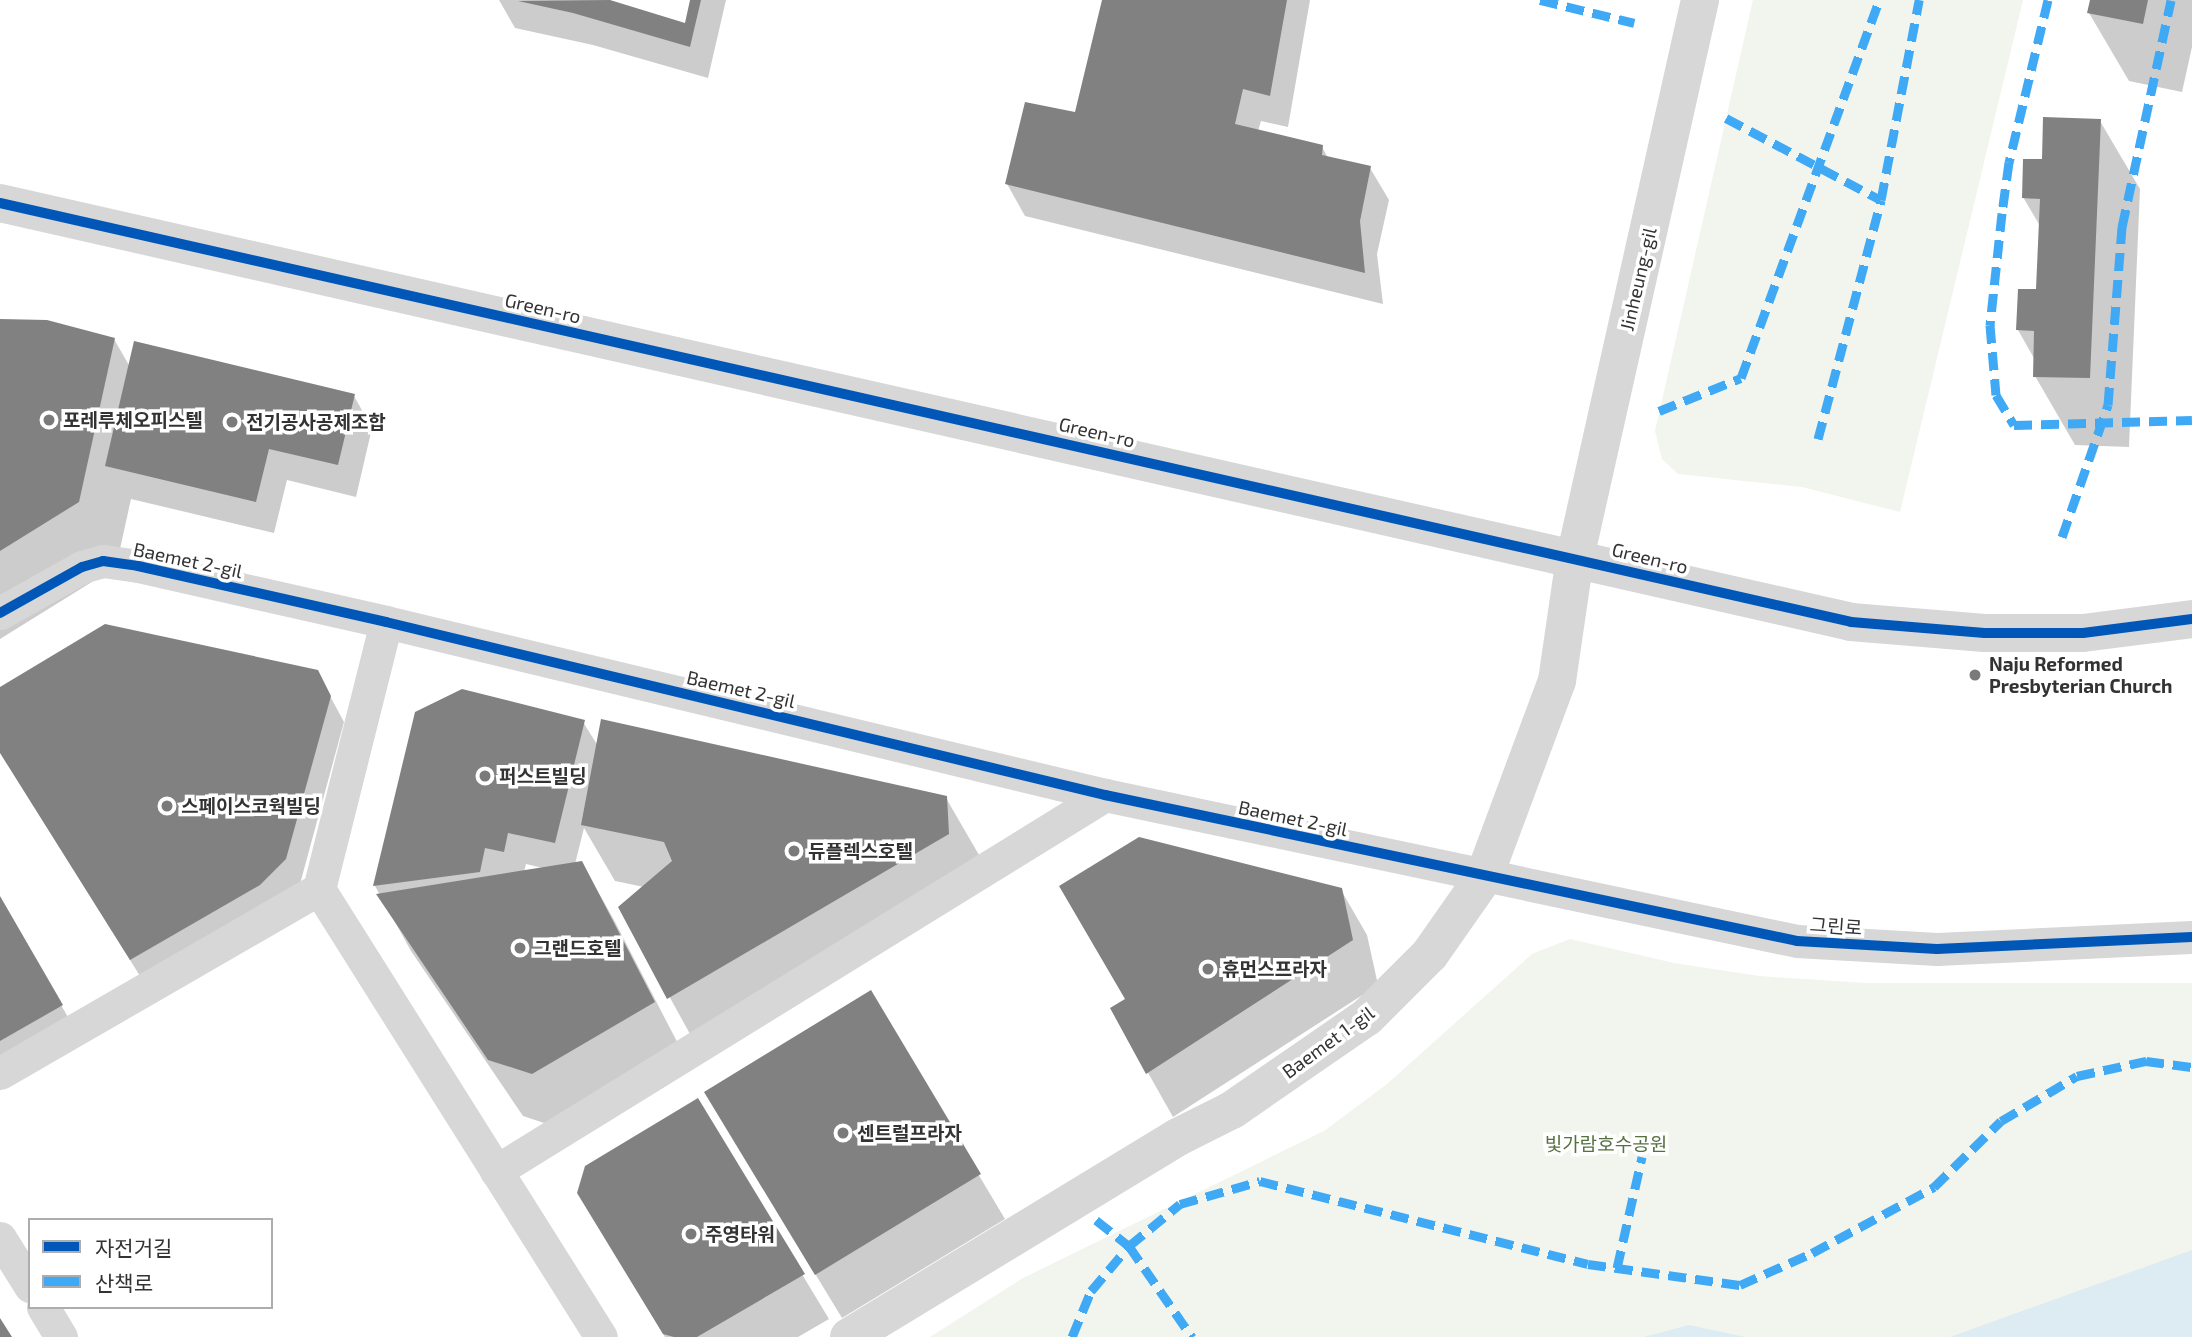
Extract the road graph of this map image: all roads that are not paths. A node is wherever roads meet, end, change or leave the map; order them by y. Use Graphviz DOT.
graph roads {
  1 [pos="1700,0"];
  2 [pos="0,203"];
  3 [pos="1575,558"];
  4 [pos="0,613"];
  5 [pos="2192,619"];
  6 [pos="386,622"];
  7 [pos="1105,795"];
  8 [pos="1484,877"];
  9 [pos="319,890"];
  10 [pos="2192,937"];
  11 [pos="0,1073"];
  12 [pos="496,1171"];
  13 [pos="0,1238"];
  14 [pos="28,1283"];
  15 [pos="44,1309"];
  16 [pos="61,1337"];
  17 [pos="601,1337"];
  18 [pos="849,1337"];
  1 -- 3 [label="street, Jinheung-gil"];
  2 -- 3 [label="street, Green-ro"];
  3 -- 5 [label="street, Green-ro"];
  3 -- 8 [label="street, Baemet 1-gil"];
  4 -- 6 [label="street, Baemet 2-gil"];
  6 -- 7 [label="street, Baemet 2-gil"];
  6 -- 9 [label="street"];
  7 -- 8 [label="street, Baemet 2-gil"];
  7 -- 12 [label="street"];
  8 -- 10 [label="street, 그린로"];
  8 -- 18 [label="street, Baemet 1-gil"];
  9 -- 11 [label="street"];
  9 -- 12 [label="street"];
  12 -- 17 [label="street"];
  13 -- 14 [label="street"];
  15 -- 16 [label="street"];
}
